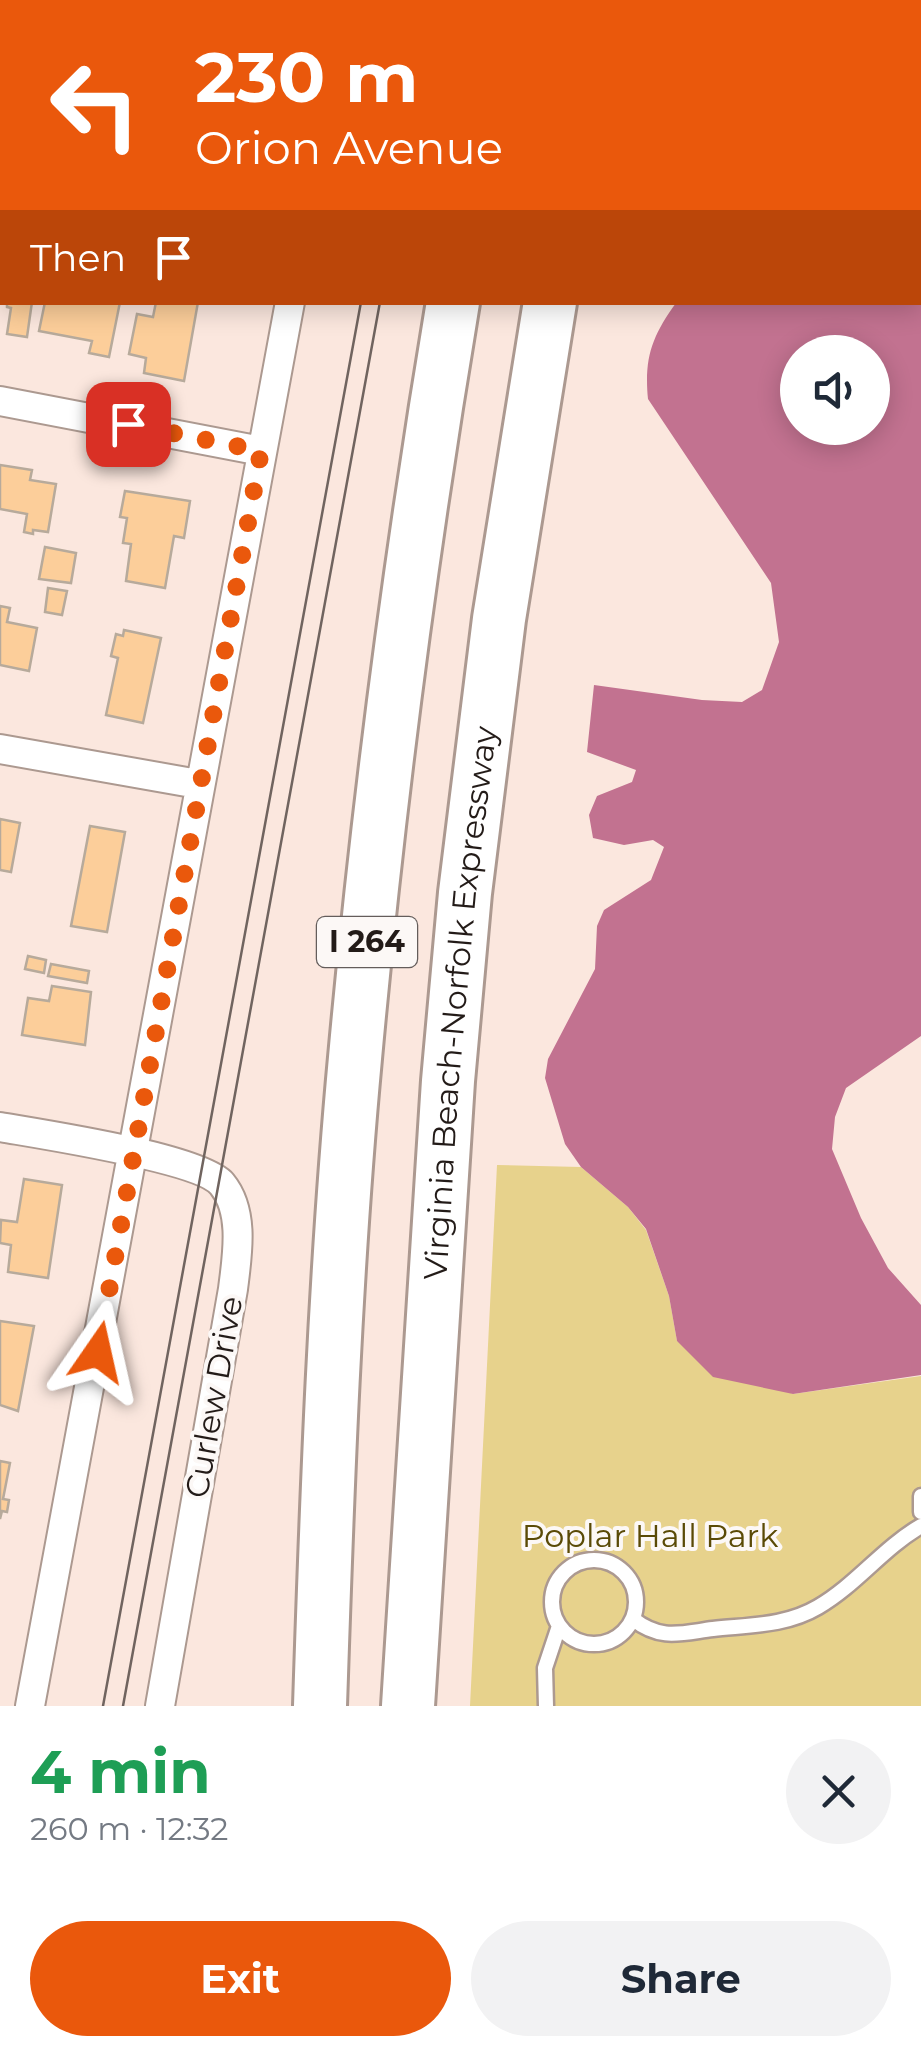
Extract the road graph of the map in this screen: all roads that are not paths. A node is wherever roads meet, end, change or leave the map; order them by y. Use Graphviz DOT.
graph roads {
  1 [pos="289,305"];
  2 [pos="453,305"];
  3 [pos="550,305"];
  4 [pos="0,401"];
  5 [pos="261,451"];
  6 [pos="0,749"];
  7 [pos="198,784"];
  8 [pos="0,1127"];
  9 [pos="133,1153"];
  10 [pos="436,1280"];
  11 [pos="921,1496"];
  12 [pos="921,1512"];
  13 [pos="921,1526"];
  14 [pos="633,1619"];
  15 [pos="559,1626"];
  16 [pos="30,1706"];
  17 [pos="160,1706"];
  18 [pos="320,1706"];
  19 [pos="408,1706"];
  20 [pos="436,1706"];
  21 [pos="546,1706"];
  1 -- 5 [label="street"];
  2 -- 18 [label="highway, I 264"];
  3 -- 10 [label="highway, Virginia Beach-Norfolk Expressway / I 264"];
  4 -- 5 [label="street"];
  5 -- 7 [label="street"];
  6 -- 7 [label="street"];
  7 -- 9 [label="street"];
  8 -- 9 [label="street"];
  9 -- 16 [label="street"];
  9 -- 17 [label="street, Curlew Drive"];
  10 -- 19 [label="highway, Virginia Beach-Norfolk Expressway / I 264"];
  10 -- 20 [label="highway"];
  11 -- 12 [label="lane"];
  13 -- 14 [label="lane"];
  14 -- 15 [label="lane"];
  14 -- 15 [label="lane"];
  15 -- 21 [label="lane"];
}
